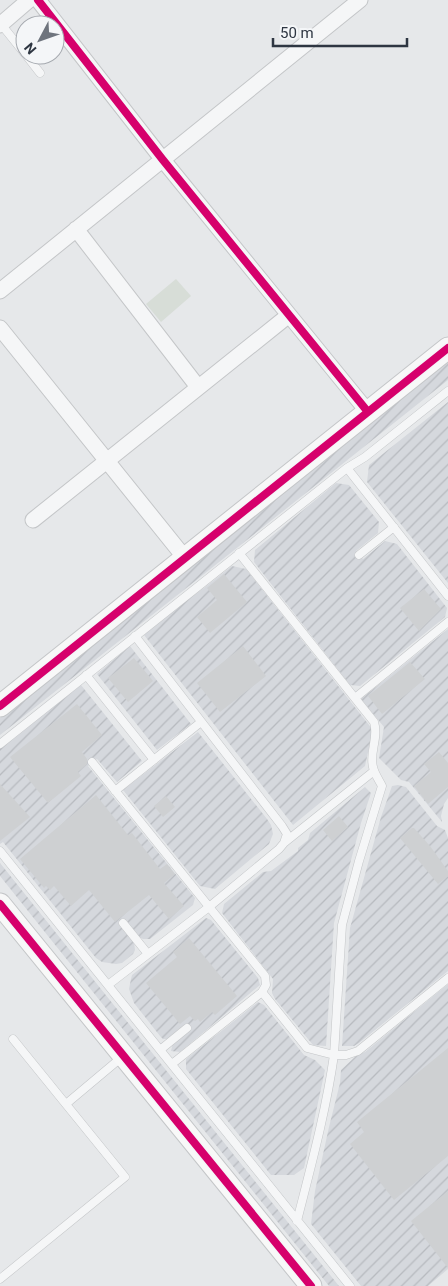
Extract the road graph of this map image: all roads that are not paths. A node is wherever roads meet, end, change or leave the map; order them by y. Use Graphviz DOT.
graph roads {
  1 [pos="29,0"];
  2 [pos="38,0"];
  3 [pos="360,0"];
  4 [pos="1,25"];
  5 [pos="15,42"];
  6 [pos="34,65"];
  7 [pos="40,72"];
  8 [pos="163,160"];
  9 [pos="76,230"];
  10 [pos="0,291"];
  11 [pos="289,315"];
  12 [pos="0,328"];
  13 [pos="448,348"];
  14 [pos="198,387"];
  15 [pos="448,390"];
  16 [pos="368,412"];
  17 [pos="107,460"];
  18 [pos="347,468"];
  19 [pos="33,520"];
  20 [pos="394,527"];
  21 [pos="239,553"];
  22 [pos="359,555"];
  23 [pos="185,558"];
  24 [pos="448,596"];
  25 [pos="448,622"];
  26 [pos="135,636"];
  27 [pos="86,675"];
  28 [pos="354,698"];
  29 [pos="0,706"];
  30 [pos="202,722"];
  31 [pos="0,744"];
  32 [pos="154,760"];
  33 [pos="92,762"];
  34 [pos="374,771"];
  35 [pos="115,790"];
  36 [pos="284,843"];
  37 [pos="0,851"];
  38 [pos="0,904"];
  39 [pos="209,907"];
  40 [pos="123,922"];
  41 [pos="148,954"];
  42 [pos="448,978"];
  43 [pos="108,985"];
  44 [pos="262,992"];
  45 [pos="187,1028"];
  46 [pos="13,1039"];
  47 [pos="160,1050"];
  48 [pos="334,1055"];
  49 [pos="123,1056"];
  50 [pos="172,1064"];
  51 [pos="66,1104"];
  52 [pos="297,1221"];
  53 [pos="0,1279"];
  54 [pos="311,1286"];
  55 [pos="350,1286"];
  1 -- 4 [label="street"];
  2 -- 8 [label="street"];
  3 -- 8 [label="street"];
  4 -- 5 [label="lane"];
  6 -- 7 [label="lane"];
  8 -- 9 [label="street"];
  8 -- 11 [label="street"];
  9 -- 10 [label="street"];
  9 -- 14 [label="street"];
  11 -- 14 [label="street"];
  11 -- 16 [label="street"];
  12 -- 17 [label="street"];
  13 -- 16 [label="street"];
  14 -- 17 [label="street"];
  15 -- 18 [label="lane"];
  16 -- 23 [label="street"];
  17 -- 19 [label="street"];
  17 -- 23 [label="street"];
  18 -- 20 [label="lane"];
  18 -- 21 [label="lane"];
  20 -- 22 [label="lane"];
  20 -- 24 [label="lane"];
  21 -- 26 [label="lane"];
  21 -- 28 [label="lane"];
  23 -- 29 [label="street"];
  25 -- 28 [label="lane"];
  26 -- 27 [label="lane"];
  26 -- 30 [label="lane"];
  27 -- 31 [label="lane"];
  27 -- 32 [label="lane"];
  28 -- 34 [label="lane"];
  30 -- 32 [label="lane"];
  30 -- 36 [label="lane"];
  32 -- 35 [label="lane"];
  33 -- 35 [label="lane"];
  34 -- 36 [label="lane"];
  34 -- 48 [label="lane"];
  35 -- 39 [label="lane"];
  36 -- 39 [label="lane"];
  37 -- 43 [label="lane"];
  38 -- 49 [label="street"];
  39 -- 41 [label="lane"];
  39 -- 44 [label="lane"];
  40 -- 41 [label="lane"];
  41 -- 43 [label="lane"];
  42 -- 48 [label="lane"];
  43 -- 47 [label="lane"];
  44 -- 48 [label="lane"];
  44 -- 50 [label="lane"];
  45 -- 47 [label="lane"];
  46 -- 51 [label="lane"];
  47 -- 50 [label="lane"];
  48 -- 52 [label="lane"];
  49 -- 51 [label="lane"];
  49 -- 54 [label="street"];
  50 -- 52 [label="lane"];
  51 -- 53 [label="lane"];
  52 -- 55 [label="lane"];
}
